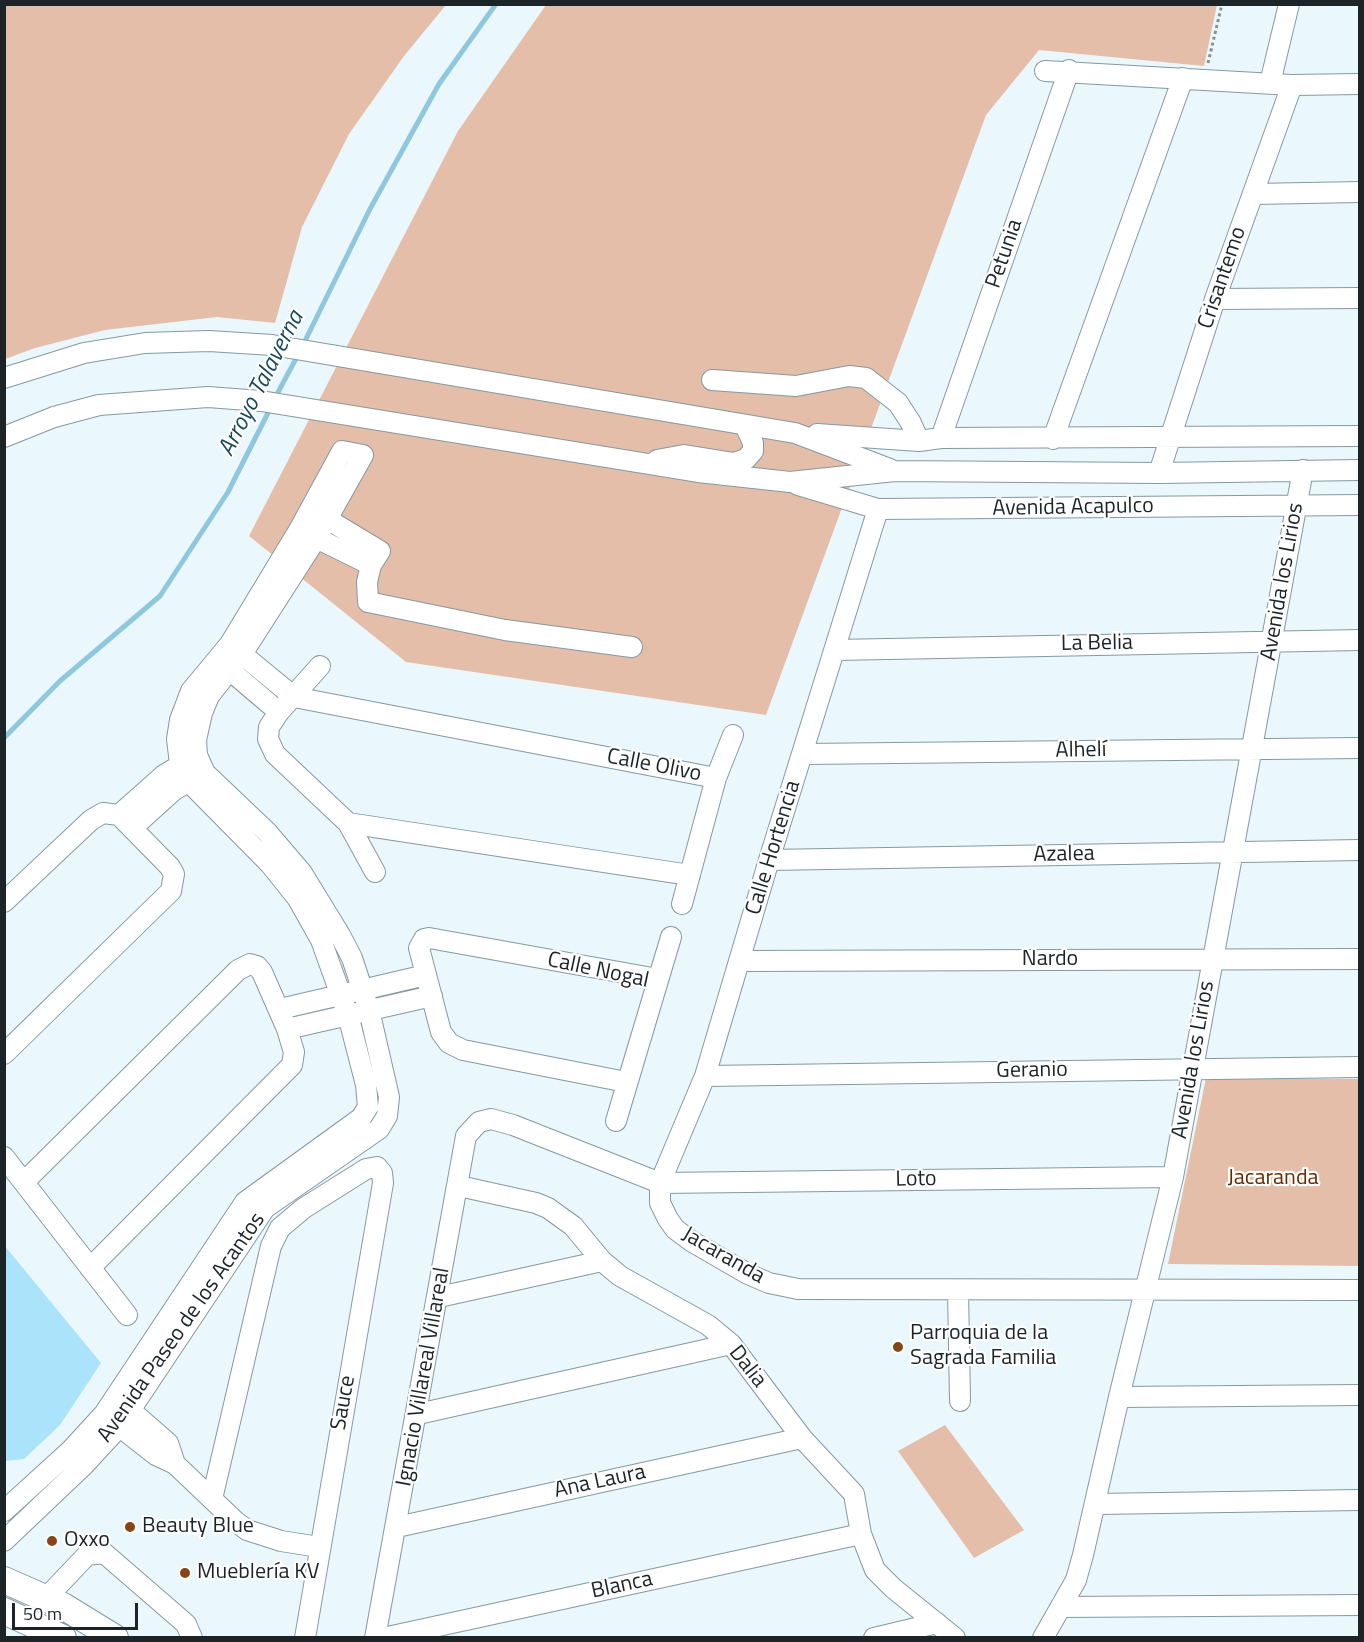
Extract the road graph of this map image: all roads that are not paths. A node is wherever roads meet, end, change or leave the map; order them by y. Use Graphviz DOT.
graph roads {
  1 [pos="1289,4"];
  2 [pos="1069,70"];
  3 [pos="1045,71"];
  4 [pos="1182,78"];
  5 [pos="1270,83"];
  6 [pos="1359,84"];
  7 [pos="1292,85"];
  8 [pos="1359,192"];
  9 [pos="1253,194"];
  10 [pos="1359,297"];
  11 [pos="1215,299"];
  12 [pos="4,378"];
  13 [pos="712,380"];
  14 [pos="745,425"];
  15 [pos="795,433"];
  16 [pos="1359,436"];
  17 [pos="4,437"];
  18 [pos="941,438"];
  19 [pos="1168,438"];
  20 [pos="1053,439"];
  21 [pos="918,441"];
  22 [pos="646,463"];
  23 [pos="1303,470"];
  24 [pos="1359,470"];
  25 [pos="895,471"];
  26 [pos="1159,473"];
  27 [pos="790,482"];
  28 [pos="1359,505"];
  29 [pos="1297,506"];
  30 [pos="309,509"];
  31 [pos="878,509"];
  32 [pos="328,517"];
  33 [pos="299,530"];
  34 [pos="317,537"];
  35 [pos="371,565"];
  36 [pos="1359,640"];
  37 [pos="1272,641"];
  38 [pos="632,647"];
  39 [pos="236,649"];
  40 [pos="835,650"];
  41 [pos="223,664"];
  42 [pos="320,666"];
  43 [pos="294,697"];
  44 [pos="279,712"];
  45 [pos="734,735"];
  46 [pos="1359,747"];
  47 [pos="1253,749"];
  48 [pos="803,754"];
  49 [pos="193,768"];
  50 [pos="716,778"];
  51 [pos="125,822"];
  52 [pos="348,823"];
  53 [pos="1359,850"];
  54 [pos="1234,852"];
  55 [pos="768,860"];
  56 [pos="375,872"];
  57 [pos="690,875"];
  58 [pos="4,902"];
  59 [pos="682,904"];
  60 [pos="671,937"];
  61 [pos="1211,959"];
  62 [pos="1359,959"];
  63 [pos="741,961"];
  64 [pos="426,975"];
  65 [pos="658,979"];
  66 [pos="364,989"];
  67 [pos="341,995"];
  68 [pos="432,996"];
  69 [pos="280,1009"];
  70 [pos="369,1010"];
  71 [pos="348,1015"];
  72 [pos="287,1029"];
  73 [pos="4,1054"];
  74 [pos="1359,1067"];
  75 [pos="1194,1069"];
  76 [pos="705,1076"];
  77 [pos="626,1082"];
  78 [pos="616,1121"];
  79 [pos="4,1157"];
  80 [pos="1173,1177"];
  81 [pos="24,1182"];
  82 [pos="660,1183"];
  83 [pos="459,1186"];
  84 [pos="602,1261"];
  85 [pos="90,1268"];
  86 [pos="958,1290"];
  87 [pos="1147,1290"];
  88 [pos="1359,1290"];
  89 [pos="439,1297"];
  90 [pos="127,1315"];
  91 [pos="731,1344"];
  92 [pos="1359,1395"];
  93 [pos="116,1397"];
  94 [pos="1119,1397"];
  95 [pos="960,1401"];
  96 [pos="104,1414"];
  97 [pos="417,1414"];
  98 [pos="125,1419"];
  99 [pos="802,1438"];
  100 [pos="40,1479"];
  101 [pos="54,1494"];
  102 [pos="212,1499"];
  103 [pos="1359,1500"];
  104 [pos="1096,1504"];
  105 [pos="4,1511"];
  106 [pos="397,1527"];
  107 [pos="861,1534"];
  108 [pos="4,1541"];
  109 [pos="319,1547"];
  110 [pos="4,1580"];
  111 [pos="46,1598"];
  112 [pos="1359,1605"];
  113 [pos="1061,1607"];
  114 [pos="4,1611"];
  115 [pos="938,1623"];
  116 [pos="63,1638"];
  117 [pos="115,1638"];
  118 [pos="192,1638"];
  119 [pos="305,1638"];
  120 [pos="375,1638"];
  121 [pos="383,1638"];
  122 [pos="873,1638"];
  123 [pos="955,1638"];
  124 [pos="1043,1638"];
  1 -- 5 [label="street"];
  2 -- 3 [label="street"];
  2 -- 4 [label="street"];
  2 -- 18 [label="street, Petunia"];
  4 -- 5 [label="street"];
  4 -- 20 [label="street"];
  5 -- 7 [label="street"];
  6 -- 7 [label="street"];
  7 -- 9 [label="street, Crisantemo"];
  8 -- 9 [label="street"];
  9 -- 11 [label="street, Crisantemo"];
  10 -- 11 [label="street"];
  11 -- 19 [label="street, Crisantemo"];
  12 -- 14 [label="street"];
  13 -- 21 [label="street"];
  14 -- 15 [label="street"];
  14 -- 22 [label="street"];
  15 -- 21 [label="street"];
  15 -- 25 [label="street"];
  16 -- 19 [label="street"];
  17 -- 22 [label="street"];
  18 -- 20 [label="street"];
  18 -- 21 [label="street"];
  19 -- 20 [label="street"];
  19 -- 26 [label="street, Crisantemo"];
  22 -- 27 [label="street"];
  23 -- 24 [label="street, Avenida Acapulco"];
  23 -- 26 [label="street, Avenida Acapulco"];
  23 -- 29 [label="street, Avenida los Lirios"];
  25 -- 26 [label="street, Avenida Acapulco"];
  25 -- 27 [label="street"];
  27 -- 31 [label="street, Avenida Acapulco"];
  28 -- 29 [label="street, Avenida Acapulco"];
  29 -- 31 [label="street, Avenida Acapulco"];
  29 -- 37 [label="street, Avenida los Lirios"];
  30 -- 32 [label="street"];
  30 -- 32 [label="street"];
  30 -- 33 [label="street"];
  31 -- 40 [label="street, Calle Hortencia"];
  32 -- 34 [label="street"];
  32 -- 35 [label="street"];
  33 -- 34 [label="street"];
  33 -- 39 [label="street"];
  34 -- 35 [label="street"];
  34 -- 39 [label="street"];
  35 -- 38 [label="street"];
  36 -- 37 [label="street, La Belia"];
  37 -- 40 [label="street, La Belia"];
  37 -- 47 [label="street, Avenida los Lirios"];
  39 -- 41 [label="street"];
  39 -- 43 [label="street, Calle Olivo"];
  40 -- 48 [label="street, Calle Hortencia"];
  41 -- 44 [label="street"];
  41 -- 49 [label="street"];
  42 -- 43 [label="street"];
  43 -- 44 [label="street"];
  43 -- 50 [label="street, Calle Olivo"];
  44 -- 52 [label="street"];
  45 -- 50 [label="street"];
  46 -- 47 [label="street, Alhelí"];
  47 -- 48 [label="street, Alhelí"];
  47 -- 54 [label="street, Avenida los Lirios"];
  48 -- 55 [label="street, Calle Hortencia"];
  49 -- 51 [label="street"];
  49 -- 66 [label="street, Avenida Paseo de los Acantos"];
  49 -- 67 [label="street, Avenida Paseo de los Acantos"];
  50 -- 57 [label="street, Calle Olivo"];
  51 -- 58 [label="street"];
  51 -- 73 [label="street"];
  52 -- 56 [label="street"];
  52 -- 57 [label="street"];
  53 -- 54 [label="street, Azalea"];
  54 -- 55 [label="street, Azalea"];
  54 -- 61 [label="street, Avenida los Lirios"];
  55 -- 63 [label="street, Calle Hortencia"];
  57 -- 59 [label="street, Calle Olivo"];
  60 -- 65 [label="street"];
  61 -- 62 [label="street, Nardo"];
  61 -- 63 [label="street, Nardo"];
  61 -- 75 [label="street, Avenida los Lirios"];
  63 -- 76 [label="street, Calle Hortencia"];
  64 -- 65 [label="street, Calle Nogal"];
  64 -- 66 [label="street"];
  64 -- 68 [label="street, Calle Nogal"];
  65 -- 77 [label="street, Calle Nogal"];
  66 -- 67 [label="street"];
  66 -- 70 [label="street, Avenida Paseo de los Acantos"];
  67 -- 69 [label="street"];
  67 -- 71 [label="street, Avenida Paseo de los Acantos"];
  68 -- 70 [label="street"];
  68 -- 77 [label="street, Calle Nogal"];
  69 -- 72 [label="street"];
  69 -- 81 [label="street"];
  70 -- 71 [label="street"];
  70 -- 98 [label="street, Avenida Paseo de los Acantos"];
  71 -- 72 [label="street"];
  71 -- 93 [label="street, Avenida Paseo de los Acantos"];
  72 -- 85 [label="street"];
  74 -- 75 [label="street, Geranio"];
  75 -- 76 [label="street, Geranio"];
  75 -- 80 [label="street, Avenida los Lirios"];
  76 -- 82 [label="street, Calle Hortencia"];
  77 -- 78 [label="street"];
  79 -- 81 [label="street"];
  80 -- 82 [label="street, Loto"];
  80 -- 87 [label="street, Avenida los Lirios"];
  81 -- 85 [label="street"];
  82 -- 83 [label="street, Ignacio Villareal Villareal"];
  82 -- 86 [label="street, Jacaranda"];
  83 -- 84 [label="street, Dalia"];
  83 -- 89 [label="street, Ignacio Villareal Villareal"];
  84 -- 89 [label="street"];
  84 -- 91 [label="street, Dalia"];
  85 -- 90 [label="street"];
  86 -- 87 [label="street, Jacaranda"];
  86 -- 95 [label="street"];
  87 -- 88 [label="street, Jacaranda"];
  87 -- 94 [label="street, Avenida los Lirios"];
  89 -- 97 [label="street, Ignacio Villareal Villareal"];
  91 -- 97 [label="street"];
  91 -- 99 [label="street, Dalia"];
  92 -- 94 [label="street"];
  93 -- 96 [label="street, Avenida Paseo de los Acantos"];
  93 -- 98 [label="street"];
  94 -- 104 [label="street, Avenida los Lirios"];
  96 -- 98 [label="street"];
  96 -- 100 [label="street, Avenida Paseo de los Acantos"];
  97 -- 106 [label="street, Ignacio Villareal Villareal"];
  98 -- 101 [label="street, Avenida Paseo de los Acantos"];
  98 -- 102 [label="street"];
  99 -- 106 [label="street, Ana Laura"];
  99 -- 107 [label="street, Dalia"];
  100 -- 101 [label="street"];
  100 -- 105 [label="street, Avenida Paseo de los Acantos"];
  101 -- 108 [label="street, Avenida Paseo de los Acantos"];
  102 -- 109 [label="street"];
  102 -- 109 [label="street, Sauce"];
  103 -- 104 [label="street"];
  104 -- 113 [label="street, Avenida los Lirios"];
  106 -- 120 [label="street, Ignacio Villareal Villareal"];
  107 -- 115 [label="street, Dalia"];
  107 -- 121 [label="street, Blanca"];
  109 -- 119 [label="street, Sauce"];
  110 -- 111 [label="main road"];
  111 -- 117 [label="main road"];
  111 -- 118 [label="street"];
  112 -- 113 [label="street"];
  113 -- 124 [label="street, Avenida los Lirios"];
  114 -- 116 [label="main road"];
  115 -- 122 [label="street"];
  115 -- 123 [label="street, Dalia"];
}
